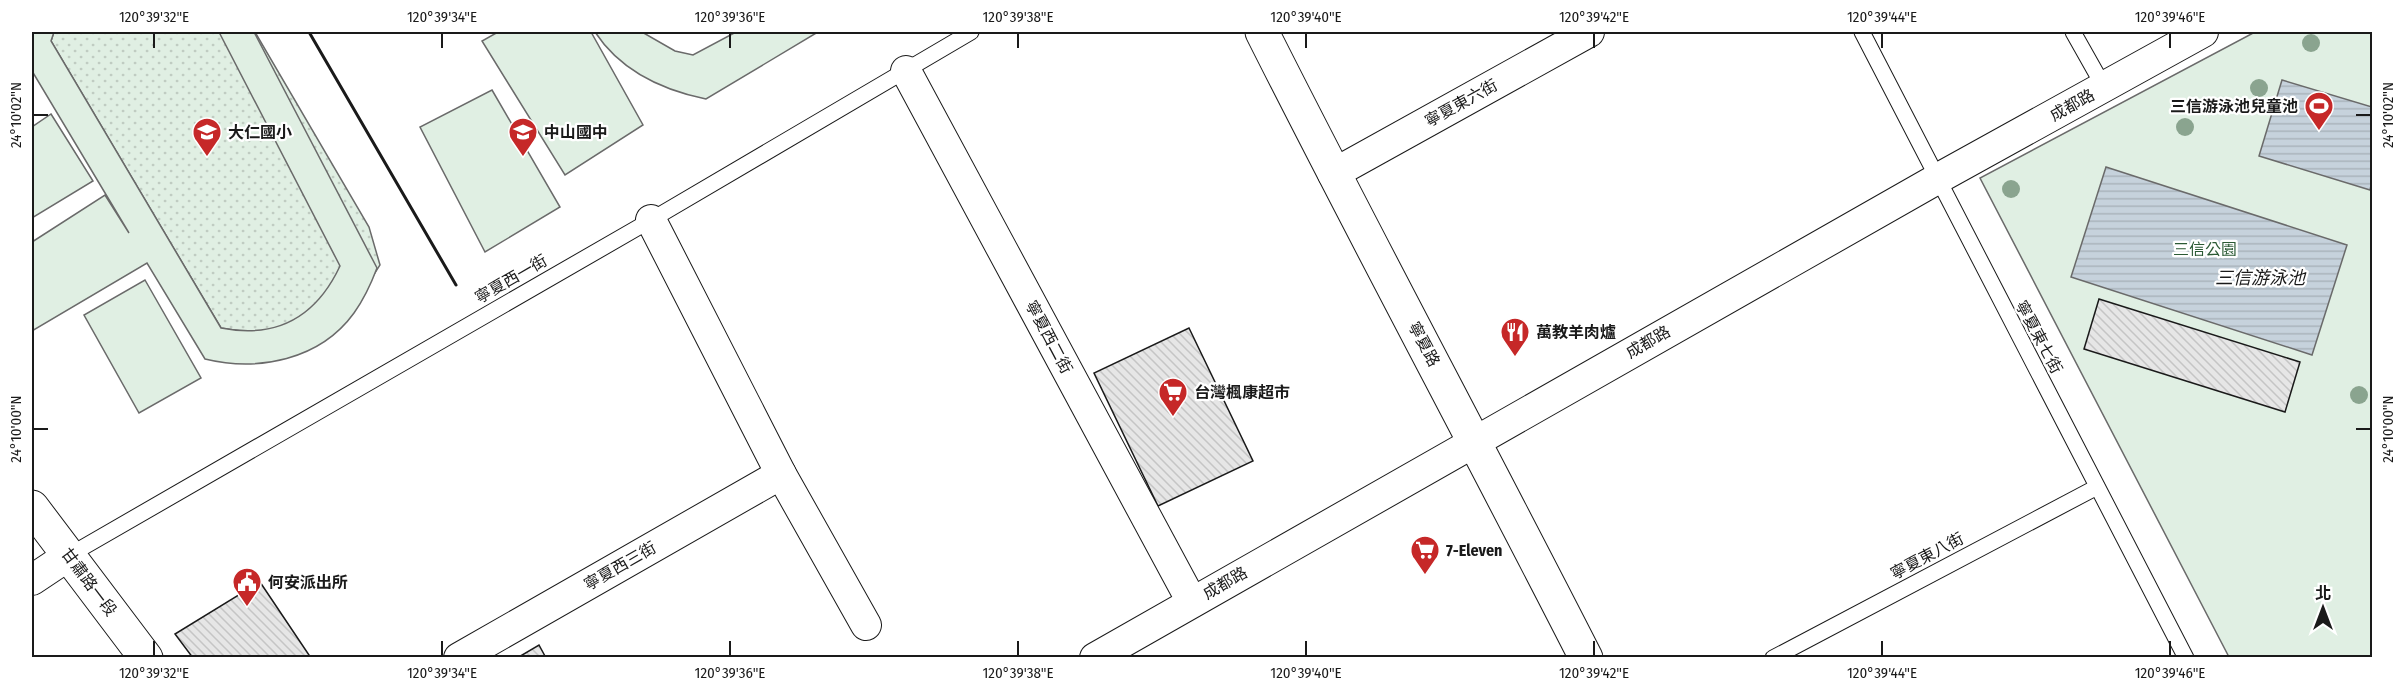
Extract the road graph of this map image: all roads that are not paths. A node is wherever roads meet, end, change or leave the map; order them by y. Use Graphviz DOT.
graph roads {
  1 [pos="971,32"];
  2 [pos="1262,32"];
  3 [pos="1589,32"];
  4 [pos="1862,32"];
  5 [pos="2073,32"];
  6 [pos="2203,32"];
  7 [pos="906,71"];
  8 [pos="2104,87"];
  9 [pos="1334,174"];
  10 [pos="1937,178"];
  11 [pos="651,220"];
  12 [pos="1474,440"];
  13 [pos="781,474"];
  14 [pos="2097,487"];
  15 [pos="32,507"];
  16 [pos="68,556"];
  17 [pos="32,580"];
  18 [pos="1192,602"];
  19 [pos="866,625"];
  20 [pos="146,657"];
  21 [pos="459,657"];
  22 [pos="1095,657"];
  23 [pos="1586,657"];
  24 [pos="1773,657"];
  25 [pos="2186,657"];
  1 -- 7 [label="lane, 寧夏西一街"];
  2 -- 9 [label="street, 寧夏路"];
  3 -- 9 [label="street, 寧夏東六街"];
  4 -- 10 [label="lane, 寧夏東七街"];
  5 -- 8 [label="lane"];
  6 -- 8 [label="street, 成都路"];
  7 -- 11 [label="lane, 寧夏西一街"];
  7 -- 18 [label="street, 寧夏西二街"];
  8 -- 10 [label="street, 成都路"];
  9 -- 12 [label="street, 寧夏路"];
  10 -- 12 [label="street, 成都路"];
  10 -- 14 [label="lane, 寧夏東七街"];
  11 -- 13 [label="street"];
  11 -- 16 [label="lane, 寧夏西一街"];
  12 -- 18 [label="street, 成都路"];
  12 -- 23 [label="street, 寧夏路"];
  13 -- 19 [label="street"];
  13 -- 21 [label="street, 寧夏西三街"];
  14 -- 24 [label="lane, 寧夏東八街"];
  14 -- 25 [label="lane, 寧夏東七街"];
  15 -- 16 [label="street, 甘肅路一段"];
  16 -- 17 [label="street"];
  16 -- 20 [label="street, 甘肅路一段"];
  18 -- 22 [label="street, 成都路"];
}
